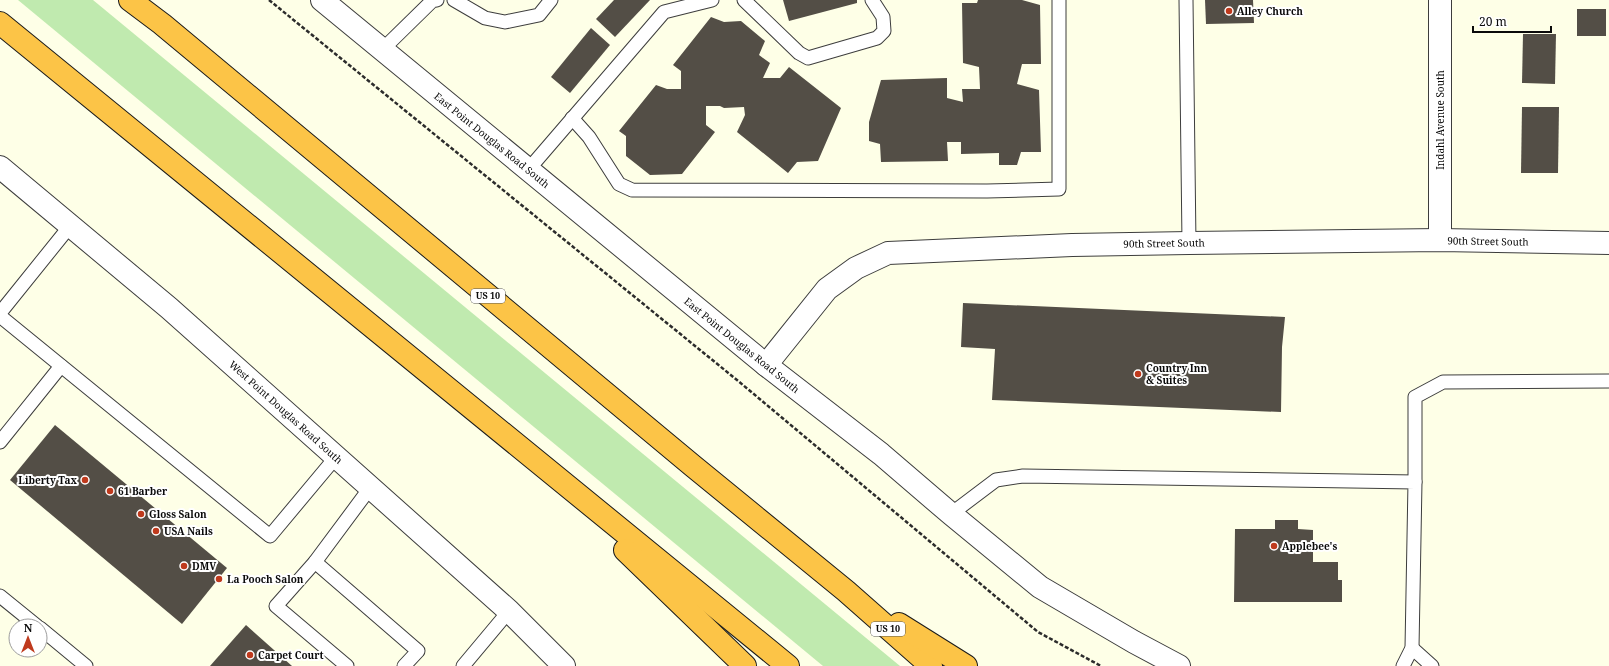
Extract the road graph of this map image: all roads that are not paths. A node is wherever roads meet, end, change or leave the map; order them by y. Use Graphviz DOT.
graph roads {
  1 [pos="130,0"];
  2 [pos="322,0"];
  3 [pos="437,0"];
  4 [pos="454,0"];
  5 [pos="551,0"];
  6 [pos="712,0"];
  7 [pos="744,0"];
  8 [pos="872,0"];
  9 [pos="1059,0"];
  10 [pos="1186,0"];
  11 [pos="1440,0"];
  12 [pos="0,23"];
  13 [pos="382,50"];
  14 [pos="572,118"];
  15 [pos="0,167"];
  16 [pos="528,170"];
  17 [pos="70,226"];
  18 [pos="1440,240"];
  19 [pos="1189,243"];
  20 [pos="1609,243"];
  21 [pos="0,314"];
  22 [pos="766,365"];
  23 [pos="61,366"];
  24 [pos="1609,381"];
  25 [pos="0,442"];
  26 [pos="519,448"];
  27 [pos="336,457"];
  28 [pos="1415,482"];
  29 [pos="370,488"];
  30 [pos="951,514"];
  31 [pos="315,562"];
  32 [pos="846,591"];
  33 [pos="0,596"];
  34 [pos="509,611"];
  35 [pos="27,618"];
  36 [pos="48,635"];
  37 [pos="1412,648"];
  38 [pos="86,666"];
  39 [pos="347,666"];
  40 [pos="404,666"];
  41 [pos="463,666"];
  42 [pos="564,666"];
  43 [pos="745,666"];
  44 [pos="788,666"];
  45 [pos="931,666"];
  46 [pos="966,666"];
  47 [pos="1179,666"];
  48 [pos="1403,666"];
  49 [pos="1432,666"];
  1 -- 32 [label="highway, US 10"];
  2 -- 13 [label="street, East Point Douglas Road South"];
  3 -- 13 [label="lane"];
  4 -- 5 [label="lane"];
  6 -- 14 [label="lane"];
  7 -- 8 [label="lane"];
  9 -- 14 [label="lane"];
  10 -- 19 [label="lane"];
  11 -- 18 [label="street, Indahl Avenue South"];
  12 -- 26 [label="highway"];
  13 -- 16 [label="street, East Point Douglas Road South"];
  14 -- 16 [label="lane"];
  15 -- 17 [label="street, West Point Douglas Road South"];
  16 -- 22 [label="street, East Point Douglas Road South"];
  17 -- 21 [label="lane"];
  17 -- 27 [label="street, West Point Douglas Road South"];
  18 -- 19 [label="street, 90th Street South"];
  18 -- 20 [label="street, 90th Street South"];
  19 -- 22 [label="street, 90th Street South"];
  21 -- 23 [label="lane"];
  22 -- 30 [label="street, East Point Douglas Road South"];
  23 -- 25 [label="lane"];
  23 -- 27 [label="lane"];
  24 -- 28 [label="lane"];
  26 -- 43 [label="highway"];
  26 -- 44 [label="highway"];
  27 -- 29 [label="street, West Point Douglas Road South"];
  28 -- 30 [label="lane"];
  28 -- 37 [label="lane"];
  29 -- 31 [label="lane"];
  29 -- 34 [label="street, West Point Douglas Road South"];
  30 -- 47 [label="street, East Point Douglas Road South"];
  31 -- 39 [label="lane"];
  31 -- 40 [label="lane"];
  32 -- 45 [label="highway, US 10"];
  32 -- 46 [label="highway"];
  33 -- 35 [label="lane"];
  34 -- 41 [label="lane"];
  34 -- 42 [label="street, West Point Douglas Road South"];
  36 -- 38 [label="lane"];
  37 -- 48 [label="lane"];
  37 -- 49 [label="lane"];
}
